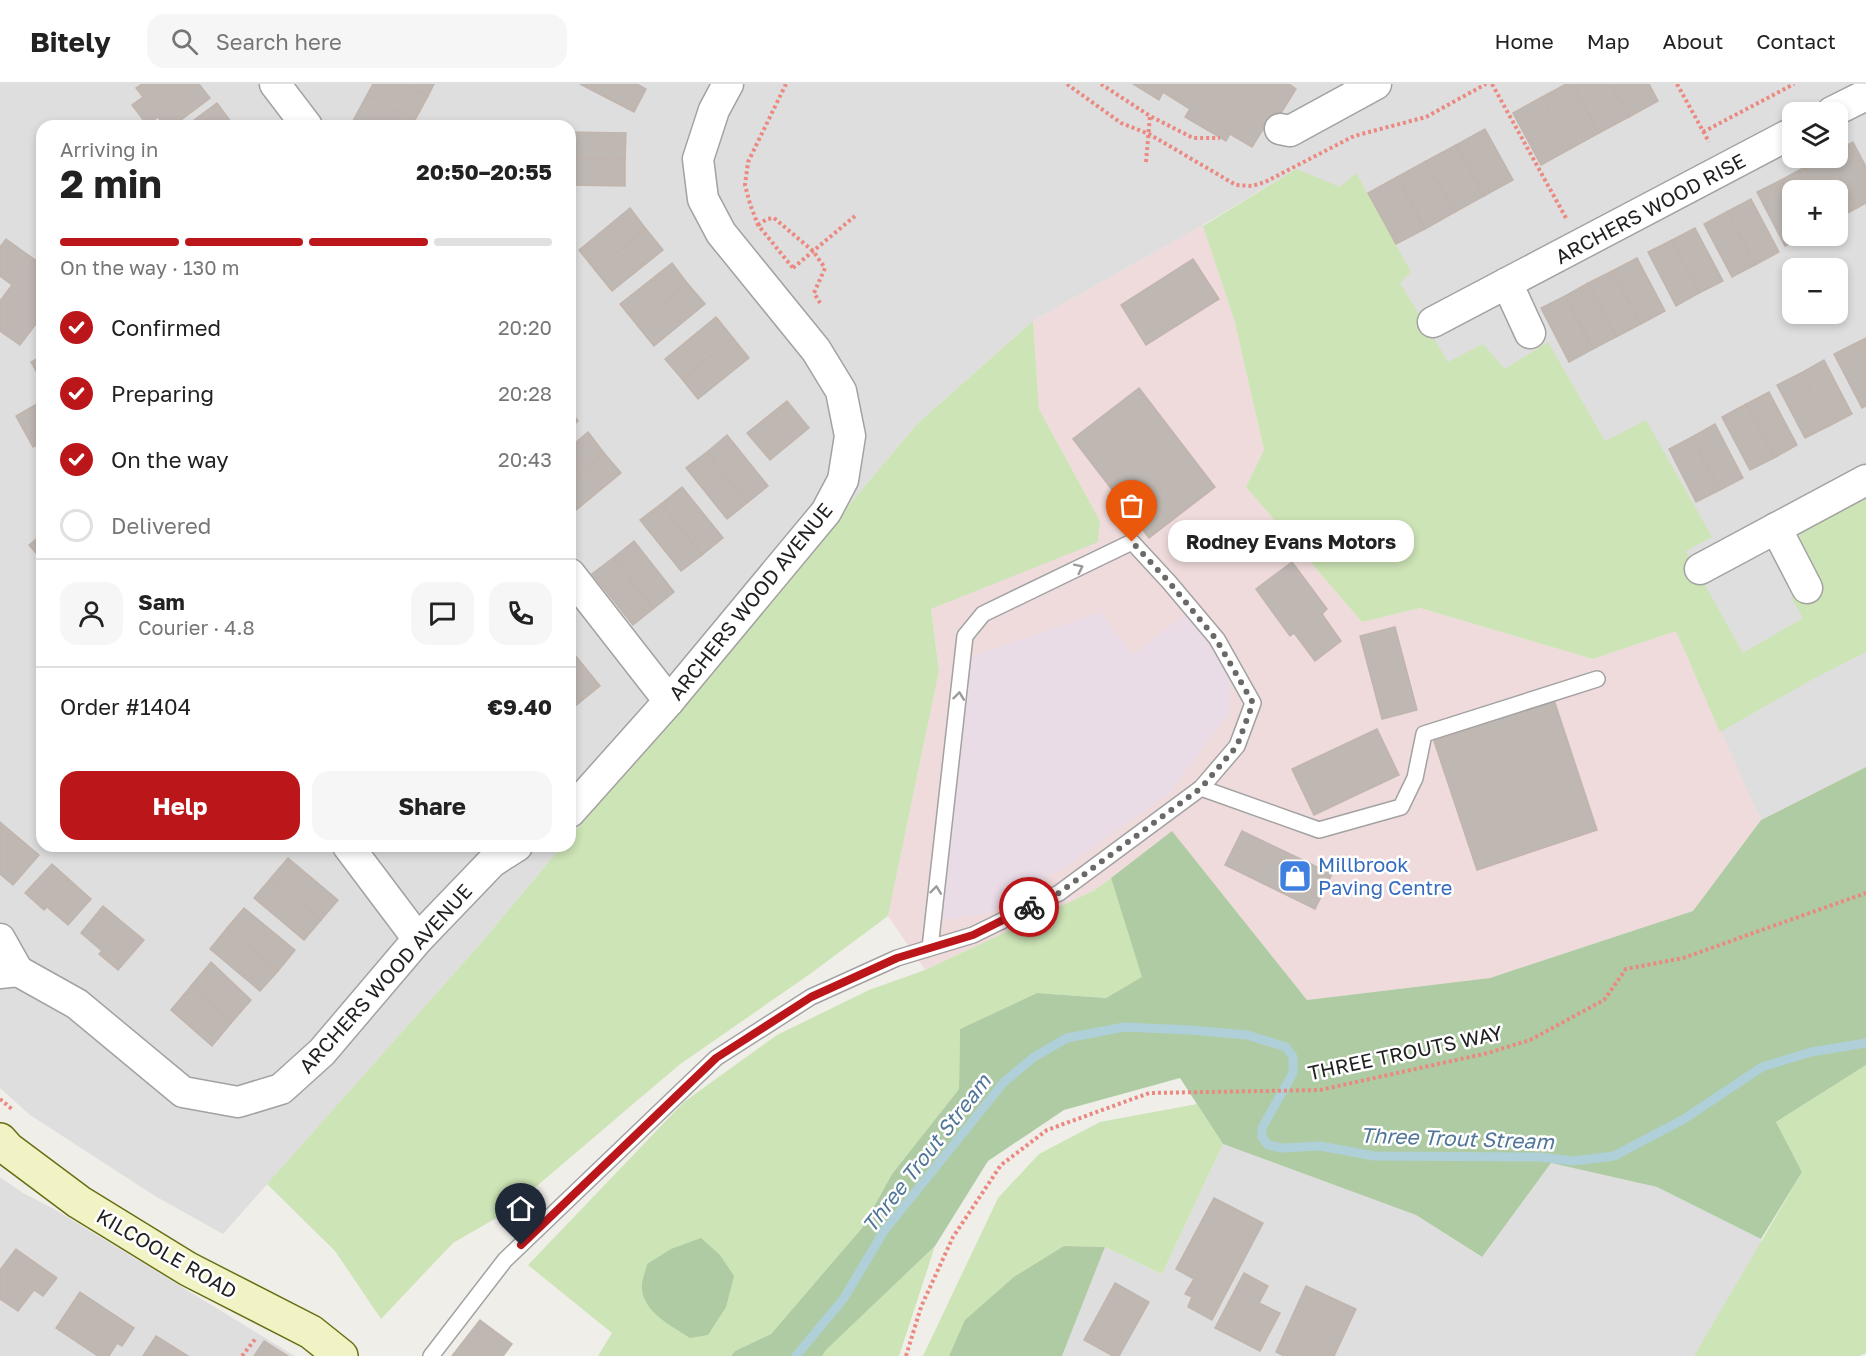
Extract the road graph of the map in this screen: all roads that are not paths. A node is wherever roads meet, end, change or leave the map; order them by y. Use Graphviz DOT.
graph roads {
  1 [pos="728,84"];
  2 [pos="1376,84"];
  3 [pos="288,90"];
  4 [pos="1866,95"];
  5 [pos="1848,104"];
  6 [pos="304,120"];
  7 [pos="1280,129"];
  8 [pos="1782,138"];
  9 [pos="1507,283"];
  10 [pos="1433,322"];
  11 [pos="1530,333"];
  12 [pos="1866,480"];
  13 [pos="1776,528"];
  14 [pos="1700,569"];
  15 [pos="576,582"];
  16 [pos="1807,588"];
  17 [pos="1597,679"];
  18 [pos="669,701"];
  19 [pos="1201,788"];
  20 [pos="576,805"];
  21 [pos="353,852"];
  22 [pos="508,852"];
  23 [pos="0,939"];
  24 [pos="418,939"];
  25 [pos="930,948"];
  26 [pos="9,972"];
  27 [pos="3,1149"];
  28 [pos="341,1356"];
  29 [pos="431,1356"];
  1 -- 18 [label="street, ARCHERS WOOD AVENUE"];
  2 -- 7 [label="street"];
  3 -- 6 [label="street"];
  4 -- 5 [label="street"];
  8 -- 9 [label="street, ARCHERS WOOD RISE"];
  9 -- 10 [label="street, ARCHERS WOOD RISE"];
  9 -- 11 [label="street"];
  12 -- 13 [label="street"];
  13 -- 14 [label="street"];
  13 -- 16 [label="street"];
  15 -- 18 [label="street"];
  17 -- 19 [label="lane"];
  18 -- 20 [label="street, ARCHERS WOOD AVENUE"];
  19 -- 25 [label="lane"];
  25 -- 19 [label="lane, one-way"];
  21 -- 24 [label="street"];
  22 -- 24 [label="street, ARCHERS WOOD AVENUE"];
  23 -- 26 [label="street"];
  24 -- 26 [label="street, ARCHERS WOOD AVENUE"];
  25 -- 29 [label="lane"];
  27 -- 28 [label="main road, KILCOOLE ROAD"];
}
